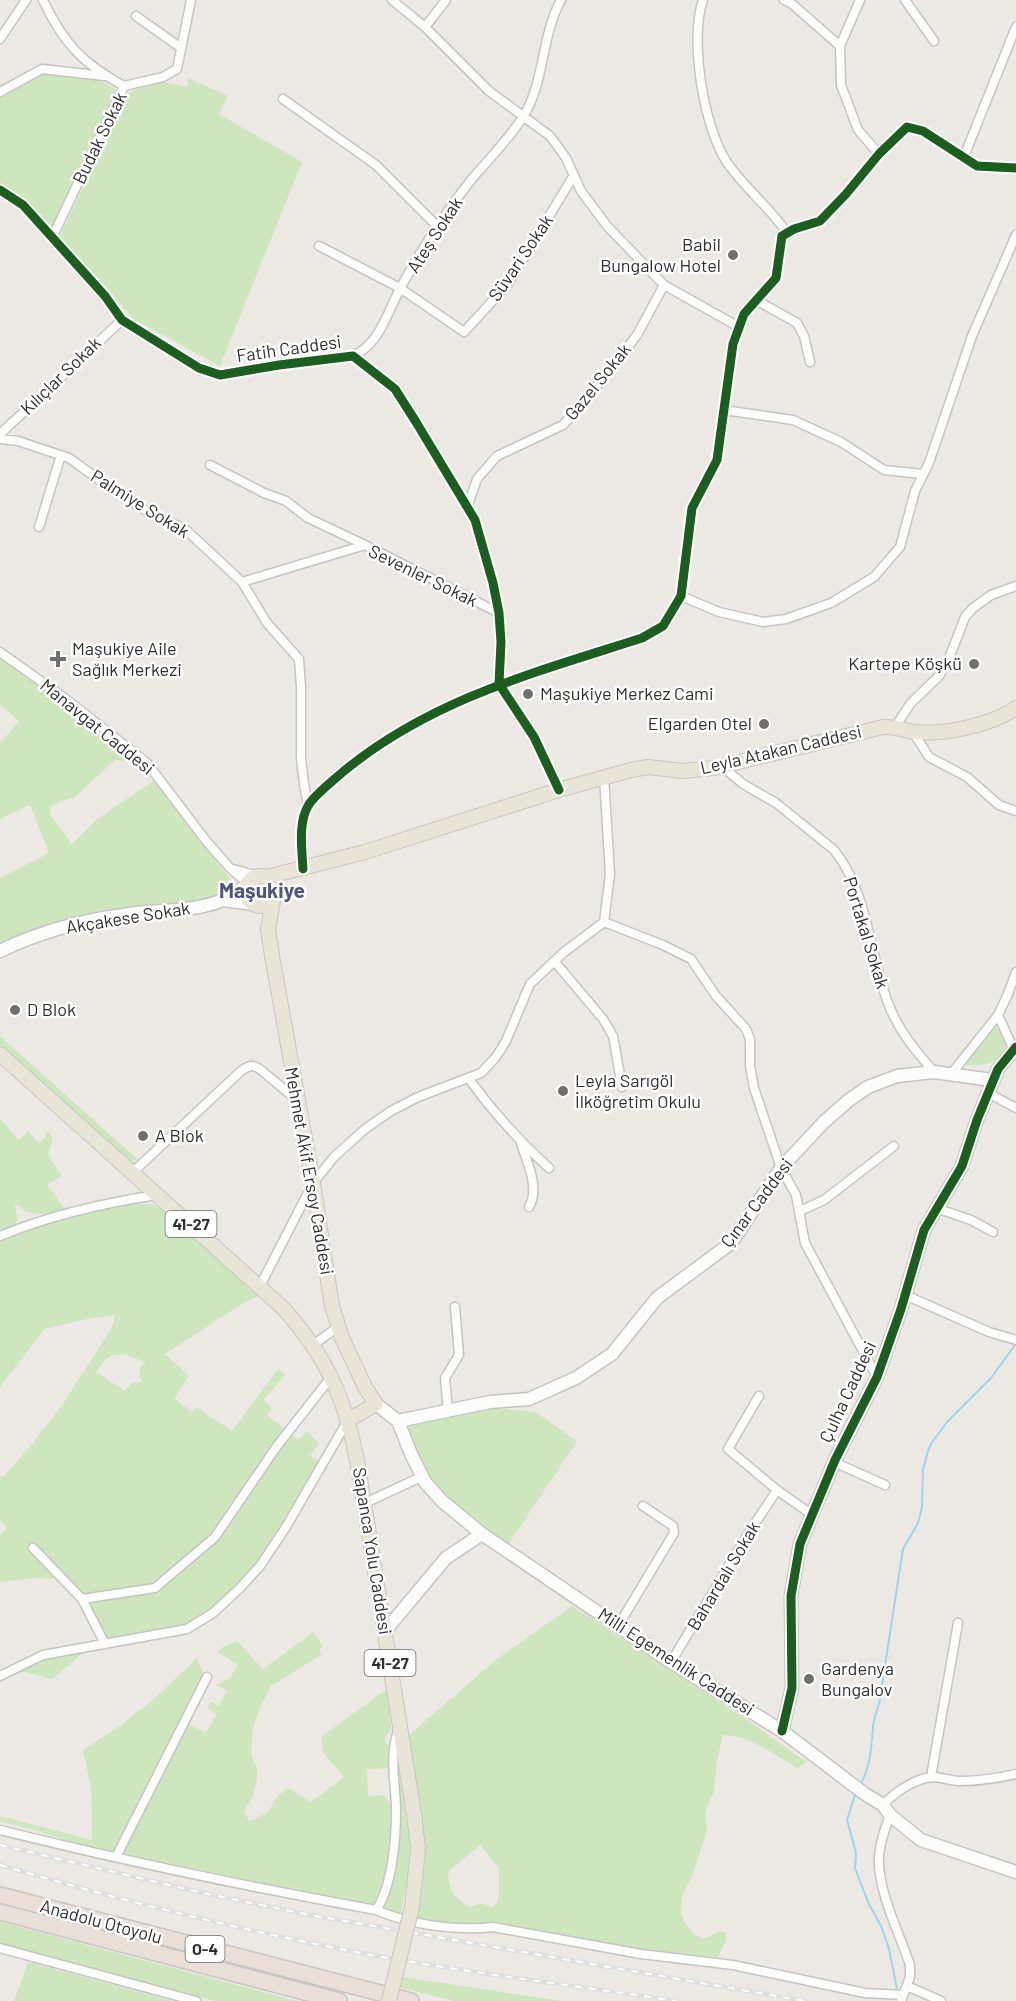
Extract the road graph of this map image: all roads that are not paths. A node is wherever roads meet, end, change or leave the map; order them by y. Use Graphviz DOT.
graph roads {
  1 [pos="26,0"];
  2 [pos="44,0"];
  3 [pos="191,0"];
  4 [pos="392,0"];
  5 [pos="446,0"];
  6 [pos="561,0"];
  7 [pos="703,0"];
  8 [pos="784,0"];
  9 [pos="860,0"];
  10 [pos="905,0"];
  11 [pos="136,16"];
  12 [pos="425,27"];
  13 [pos="1016,27"];
  14 [pos="0,39"];
  15 [pos="934,40"];
  16 [pos="840,46"];
  17 [pos="181,48"];
  18 [pos="106,76"];
  19 [pos="124,86"];
  20 [pos="0,92"];
  21 [pos="283,99"];
  22 [pos="524,116"];
  23 [pos="879,154"];
  24 [pos="963,159"];
  25 [pos="1016,168"];
  26 [pos="574,175"];
  27 [pos="0,190"];
  28 [pos="438,227"];
  29 [pos="788,233"];
  30 [pos="1016,235"];
  31 [pos="52,238"];
  32 [pos="319,246"];
  33 [pos="664,285"];
  34 [pos="400,288"];
  35 [pos="756,300"];
  36 [pos="122,320"];
  37 [pos="739,327"];
  38 [pos="353,356"];
  39 [pos="810,363"];
  40 [pos="724,410"];
  41 [pos="0,434"];
  42 [pos="0,439"];
  43 [pos="61,455"];
  44 [pos="210,465"];
  45 [pos="923,474"];
  46 [pos="467,508"];
  47 [pos="39,527"];
  48 [pos="365,545"];
  49 [pos="242,582"];
  50 [pos="1016,586"];
  51 [pos="681,596"];
  52 [pos="499,613"];
  53 [pos="0,652"];
  54 [pos="499,684"];
  55 [pos="1016,708"];
  56 [pos="895,727"];
  57 [pos="913,732"];
  58 [pos="723,767"];
  59 [pos="604,777"];
  60 [pos="559,790"];
  61 [pos="308,806"];
  62 [pos="1016,811"];
  63 [pos="303,869"];
  64 [pos="255,881"];
  65 [pos="275,895"];
  66 [pos="223,900"];
  67 [pos="256,905"];
  68 [pos="604,922"];
  69 [pos="268,929"];
  70 [pos="0,951"];
  71 [pos="555,962"];
  72 [pos="1016,972"];
  73 [pos="998,1015"];
  74 [pos="1015,1048"];
  75 [pos="0,1054"];
  76 [pos="934,1072"];
  77 [pos="952,1073"];
  78 [pos="469,1079"];
  79 [pos="992,1080"];
  80 [pos="622,1087"];
  81 [pos="988,1092"];
  82 [pos="297,1100"];
  83 [pos="1016,1108"];
  84 [pos="521,1143"];
  85 [pos="894,1146"];
  86 [pos="549,1168"];
  87 [pos="781,1168"];
  88 [pos="133,1172"];
  89 [pos="313,1183"];
  90 [pos="157,1195"];
  91 [pos="529,1207"];
  92 [pos="936,1208"];
  93 [pos="800,1211"];
  94 [pos="993,1232"];
  95 [pos="0,1236"];
  96 [pos="260,1286"];
  97 [pos="905,1295"];
  98 [pos="454,1307"];
  99 [pos="338,1327"];
  100 [pos="1016,1340"];
  101 [pos="314,1345"];
  102 [pos="332,1376"];
  103 [pos="877,1377"];
  104 [pos="759,1396"];
  105 [pos="376,1404"];
  106 [pos="448,1411"];
  107 [pos="348,1420"];
  108 [pos="398,1421"];
  109 [pos="834,1462"];
  110 [pos="421,1477"];
  111 [pos="885,1485"];
  112 [pos="777,1490"];
  113 [pos="365,1503"];
  114 [pos="644,1506"];
  115 [pos="811,1514"];
  116 [pos="482,1534"];
  117 [pos="33,1548"];
  118 [pos="82,1599"];
  119 [pos="958,1623"];
  120 [pos="618,1626"];
  121 [pos="385,1631"];
  122 [pos="105,1644"];
  123 [pos="672,1662"];
  124 [pos="0,1676"];
  125 [pos="207,1677"];
  126 [pos="400,1726"];
  127 [pos="782,1731"];
  128 [pos="1016,1774"];
  129 [pos="931,1778"];
  130 [pos="887,1810"];
  131 [pos="0,1830"];
  132 [pos="116,1857"];
  133 [pos="1016,1872"];
  134 [pos="0,1895"];
  135 [pos="376,1910"];
  136 [pos="0,1912"];
  137 [pos="0,1948"];
  138 [pos="904,1994"];
  139 [pos="196,2001"];
  140 [pos="339,2001"];
  141 [pos="388,2001"];
  142 [pos="411,2001"];
  143 [pos="941,2001"];
  1 -- 14 [label="street"];
  2 -- 18 [label="street"];
  3 -- 17 [label="street, Budak Sokak"];
  4 -- 12 [label="street"];
  5 -- 12 [label="street"];
  6 -- 22 [label="street, Ateş Sokak"];
  7 -- 29 [label="street"];
  8 -- 16 [label="street"];
  9 -- 16 [label="street"];
  10 -- 15 [label="street"];
  11 -- 17 [label="street"];
  12 -- 22 [label="street"];
  13 -- 24 [label="street"];
  16 -- 23 [label="street"];
  17 -- 19 [label="street, Budak Sokak"];
  18 -- 19 [label="street"];
  18 -- 20 [label="street"];
  19 -- 31 [label="street, Budak Sokak"];
  21 -- 28 [label="street"];
  22 -- 26 [label="street"];
  22 -- 28 [label="street, Ateş Sokak"];
  23 -- 24 [label="street"];
  23 -- 29 [label="street"];
  24 -- 25 [label="street"];
  26 -- 33 [label="street"];
  26 -- 34 [label="street, Süvari Sokak"];
  27 -- 31 [label="street, Fatih Caddesi"];
  28 -- 34 [label="street, Ateş Sokak"];
  29 -- 35 [label="street"];
  30 -- 45 [label="street"];
  31 -- 36 [label="street, Fatih Caddesi"];
  32 -- 34 [label="street"];
  33 -- 37 [label="street"];
  33 -- 46 [label="street, Gazel Sokak"];
  34 -- 38 [label="street, Ateş Sokak"];
  35 -- 37 [label="street"];
  35 -- 39 [label="street"];
  36 -- 38 [label="street, Fatih Caddesi"];
  36 -- 41 [label="street, Kılıçlar Sokak"];
  37 -- 40 [label="street"];
  38 -- 46 [label="street, Fatih Caddesi"];
  40 -- 45 [label="street"];
  40 -- 51 [label="street"];
  42 -- 43 [label="street, Palmiye Sokak"];
  43 -- 47 [label="street"];
  43 -- 49 [label="street, Palmiye Sokak"];
  44 -- 48 [label="street"];
  45 -- 51 [label="street"];
  46 -- 52 [label="street, Fatih Caddesi"];
  48 -- 49 [label="street, Sevenler Sokak"];
  48 -- 52 [label="street, Sevenler Sokak"];
  49 -- 61 [label="street, Palmiye Sokak"];
  50 -- 56 [label="street"];
  51 -- 54 [label="street"];
  52 -- 54 [label="street, Fatih Caddesi"];
  53 -- 64 [label="street, Manavgat Caddesi"];
  54 -- 60 [label="street"];
  54 -- 61 [label="street"];
  55 -- 57 [label="main road, Leyla Atakan Caddesi"];
  56 -- 57 [label="main road, Leyla Atakan Caddesi"];
  56 -- 58 [label="main road, Leyla Atakan Caddesi"];
  57 -- 62 [label="street"];
  58 -- 59 [label="main road, Leyla Atakan Caddesi"];
  58 -- 76 [label="street, Portakal Sokak"];
  59 -- 60 [label="main road, Leyla Atakan Caddesi"];
  59 -- 68 [label="street"];
  60 -- 63 [label="main road, Leyla Atakan Caddesi"];
  61 -- 63 [label="street, Palmiye Sokak"];
  63 -- 64 [label="main road, Leyla Atakan Caddesi"];
  63 -- 65 [label="main road"];
  64 -- 65 [label="main road"];
  64 -- 66 [label="street"];
  64 -- 67 [label="main road"];
  65 -- 67 [label="main road"];
  65 -- 69 [label="main road"];
  66 -- 67 [label="street"];
  66 -- 70 [label="street, Akçakese Sokak"];
  67 -- 69 [label="main road"];
  68 -- 71 [label="street"];
  68 -- 87 [label="street"];
  69 -- 82 [label="main road, Mehmet Akif Ersoy Caddesi"];
  71 -- 78 [label="street"];
  71 -- 80 [label="street"];
  72 -- 73 [label="street"];
  73 -- 74 [label="street"];
  73 -- 77 [label="street"];
  74 -- 79 [label="street"];
  75 -- 88 [label="main road, 41-27"];
  76 -- 77 [label="street, Çınar Caddesi"];
  76 -- 87 [label="street, Çınar Caddesi"];
  77 -- 79 [label="street, Çınar Caddesi"];
  78 -- 84 [label="street"];
  78 -- 89 [label="street"];
  79 -- 81 [label="street, Çulha Caddesi"];
  81 -- 83 [label="street"];
  81 -- 92 [label="street, Çulha Caddesi"];
  82 -- 88 [label="street"];
  82 -- 89 [label="main road, Mehmet Akif Ersoy Caddesi"];
  84 -- 86 [label="street"];
  84 -- 91 [label="street"];
  85 -- 93 [label="street"];
  87 -- 93 [label="street"];
  87 -- 106 [label="street, Çınar Caddesi"];
  88 -- 90 [label="main road, 41-27"];
  89 -- 96 [label="street"];
  89 -- 99 [label="main road, Mehmet Akif Ersoy Caddesi"];
  90 -- 95 [label="street"];
  90 -- 96 [label="main road, 41-27"];
  92 -- 94 [label="street"];
  92 -- 97 [label="street, Çulha Caddesi"];
  93 -- 103 [label="street"];
  96 -- 101 [label="main road, 41-27"];
  97 -- 100 [label="street"];
  97 -- 103 [label="street, Çulha Caddesi"];
  98 -- 106 [label="street"];
  99 -- 101 [label="street"];
  99 -- 105 [label="main road, Mehmet Akif Ersoy Caddesi"];
  101 -- 102 [label="main road, 41-27"];
  102 -- 107 [label="main road, 41-27"];
  102 -- 118 [label="street"];
  103 -- 109 [label="street, Çulha Caddesi"];
  104 -- 112 [label="street"];
  105 -- 107 [label="main road"];
  105 -- 108 [label="street, Milli Egemenlik Caddesi"];
  106 -- 108 [label="street, Çınar Caddesi"];
  107 -- 113 [label="main road, Sapanca Yolu Caddesi / 41-27"];
  107 -- 122 [label="street"];
  108 -- 110 [label="street, Milli Egemenlik Caddesi"];
  109 -- 111 [label="street"];
  109 -- 115 [label="street, Çulha Caddesi"];
  110 -- 113 [label="street"];
  110 -- 116 [label="street, Milli Egemenlik Caddesi"];
  112 -- 115 [label="street"];
  112 -- 123 [label="street, Bahardalı Sokak"];
  113 -- 121 [label="main road, Sapanca Yolu Caddesi / 41-27"];
  114 -- 120 [label="street"];
  115 -- 127 [label="street, Çulha Caddesi"];
  116 -- 120 [label="street, Milli Egemenlik Caddesi"];
  116 -- 121 [label="street"];
  117 -- 118 [label="street"];
  118 -- 122 [label="street"];
  119 -- 129 [label="street"];
  120 -- 123 [label="street, Milli Egemenlik Caddesi"];
  121 -- 126 [label="main road, Sapanca Yolu Caddesi / 41-27"];
  122 -- 124 [label="street"];
  123 -- 127 [label="street, Milli Egemenlik Caddesi"];
  125 -- 132 [label="street"];
  126 -- 135 [label="street"];
  126 -- 141 [label="main road, Sapanca Yolu Caddesi / 41-27, bridge"];
  127 -- 130 [label="street, Milli Egemenlik Caddesi"];
  128 -- 129 [label="street"];
  129 -- 130 [label="street"];
  130 -- 133 [label="street, Milli Egemenlik Caddesi"];
  130 -- 138 [label="street"];
  131 -- 132 [label="street"];
  132 -- 135 [label="street"];
  134 -- 142 [label="highway, Anadolu Otoyolu / O-4"];
  135 -- 138 [label="street"];
  136 -- 140 [label="highway, Anadolu Otoyolu / O-4"];
  137 -- 139 [label="street"];
  138 -- 143 [label="street"];
}
